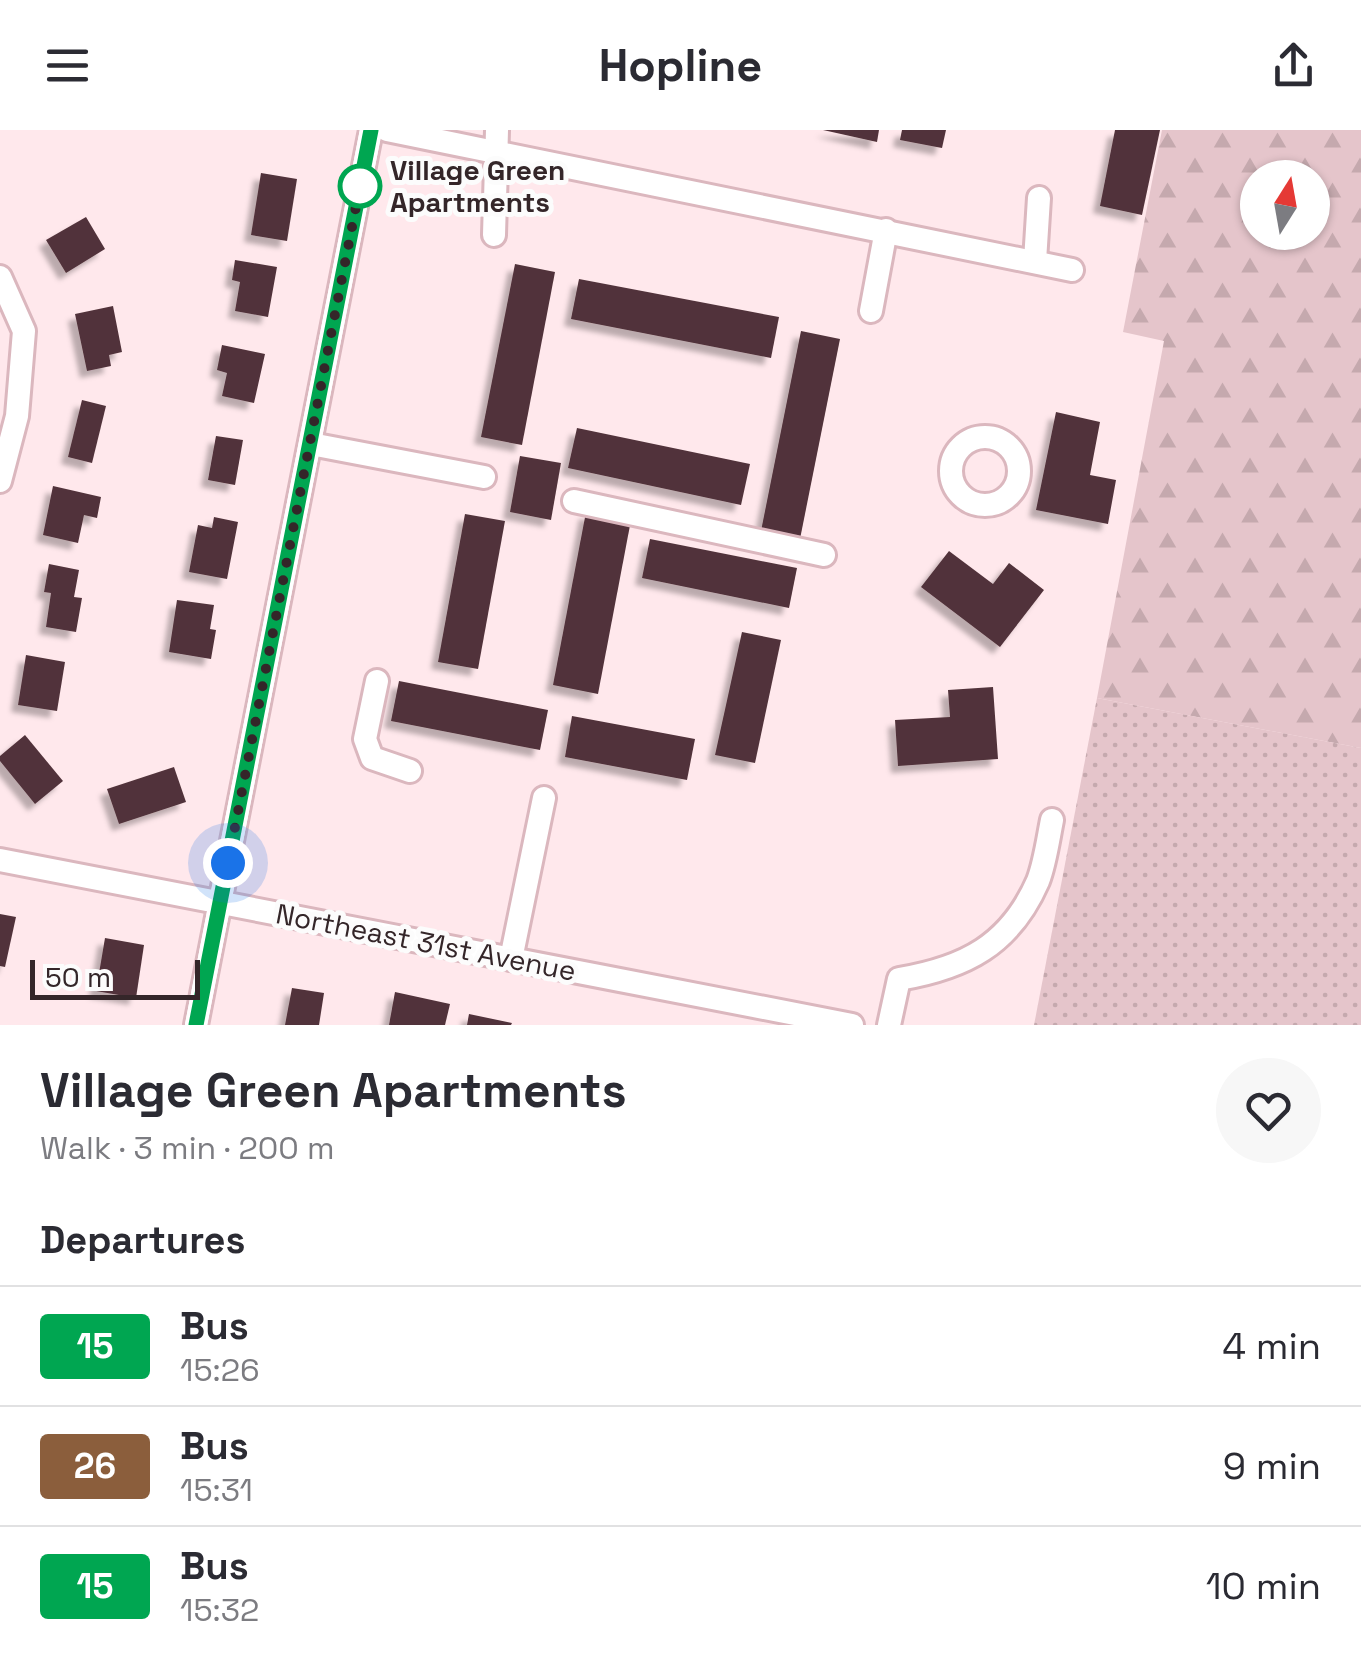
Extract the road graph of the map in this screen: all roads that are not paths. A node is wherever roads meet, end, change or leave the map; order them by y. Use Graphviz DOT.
graph roads {
  1 [pos="371,130"];
  2 [pos="387,130"];
  3 [pos="496,140"];
  4 [pos="1039,198"];
  5 [pos="886,230"];
  6 [pos="494,235"];
  7 [pos="1035,261"];
  8 [pos="1072,270"];
  9 [pos="0,277"];
  10 [pos="871,311"];
  11 [pos="311,444"];
  12 [pos="484,477"];
  13 [pos="0,480"];
  14 [pos="574,502"];
  15 [pos="824,555"];
  16 [pos="377,681"];
  17 [pos="410,771"];
  18 [pos="544,798"];
  19 [pos="1052,820"];
  20 [pos="0,860"];
  21 [pos="220,901"];
  22 [pos="511,959"];
  23 [pos="196,1025"];
  24 [pos="852,1025"];
  25 [pos="890,1025"];
  1 -- 11 [label="street"];
  2 -- 3 [label="street"];
  3 -- 5 [label="street"];
  3 -- 6 [label="street"];
  4 -- 7 [label="street"];
  5 -- 7 [label="street"];
  5 -- 10 [label="street"];
  7 -- 8 [label="street"];
  9 -- 13 [label="street"];
  11 -- 12 [label="street"];
  11 -- 21 [label="street"];
  14 -- 15 [label="street"];
  16 -- 17 [label="street"];
  18 -- 22 [label="street"];
  19 -- 25 [label="street"];
  20 -- 21 [label="street, Northeast 31st Avenue"];
  21 -- 22 [label="street, Northeast 31st Avenue"];
  21 -- 23 [label="street"];
  22 -- 24 [label="street, Northeast 31st Avenue"];
}
